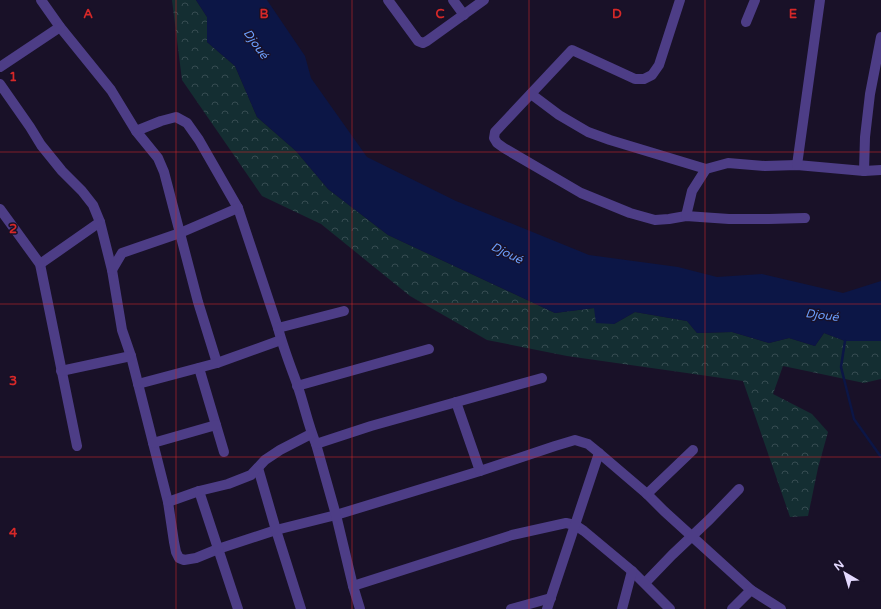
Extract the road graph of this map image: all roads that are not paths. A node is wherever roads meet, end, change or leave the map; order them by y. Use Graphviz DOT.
graph roads {
  1 [pos="41,0"];
  2 [pos="388,0"];
  3 [pos="452,0"];
  4 [pos="484,0"];
  5 [pos="680,0"];
  6 [pos="755,0"];
  7 [pos="820,0"];
  8 [pos="464,15"];
  9 [pos="746,22"];
  10 [pos="60,27"];
  11 [pos="881,37"];
  12 [pos="0,67"];
  13 [pos="0,84"];
  14 [pos="531,94"];
  15 [pos="136,131"];
  16 [pos="797,165"];
  17 [pos="706,169"];
  18 [pos="881,170"];
  19 [pos="864,171"];
  20 [pos="0,208"];
  21 [pos="238,208"];
  22 [pos="686,216"];
  23 [pos="805,218"];
  24 [pos="100,222"];
  25 [pos="180,233"];
  26 [pos="105,246"];
  27 [pos="122,253"];
  28 [pos="40,264"];
  29 [pos="112,270"];
  30 [pos="344,311"];
  31 [pos="278,328"];
  32 [pos="281,340"];
  33 [pos="429,349"];
  34 [pos="131,356"];
  35 [pos="217,363"];
  36 [pos="199,368"];
  37 [pos="61,371"];
  38 [pos="542,378"];
  39 [pos="138,384"];
  40 [pos="297,386"];
  41 [pos="456,402"];
  42 [pos="216,425"];
  43 [pos="311,434"];
  44 [pos="153,443"];
  45 [pos="316,444"];
  46 [pos="77,446"];
  47 [pos="693,450"];
  48 [pos="224,452"];
  49 [pos="599,453"];
  50 [pos="258,468"];
  51 [pos="480,471"];
  52 [pos="739,490"];
  53 [pos="199,491"];
  54 [pos="647,494"];
  55 [pos="168,502"];
  56 [pos="336,515"];
  57 [pos="575,525"];
  58 [pos="276,530"];
  59 [pos="692,536"];
  60 [pos="218,549"];
  61 [pos="632,571"];
  62 [pos="645,583"];
  63 [pos="353,586"];
  64 [pos="751,590"];
  65 [pos="551,598"];
  66 [pos="238,609"];
  67 [pos="301,609"];
  68 [pos="360,609"];
  69 [pos="511,609"];
  70 [pos="547,609"];
  71 [pos="622,609"];
  72 [pos="670,609"];
  73 [pos="732,609"];
  74 [pos="781,609"];
  1 -- 10 [label="street"];
  2 -- 8 [label="street"];
  3 -- 8 [label="street"];
  4 -- 8 [label="street"];
  5 -- 14 [label="street"];
  6 -- 9 [label="street"];
  7 -- 16 [label="street"];
  10 -- 12 [label="street"];
  10 -- 15 [label="street"];
  11 -- 19 [label="street"];
  13 -- 24 [label="street"];
  14 -- 17 [label="street"];
  14 -- 22 [label="street"];
  15 -- 21 [label="street"];
  15 -- 25 [label="street"];
  16 -- 17 [label="street"];
  16 -- 19 [label="street"];
  17 -- 22 [label="street"];
  18 -- 19 [label="street"];
  20 -- 28 [label="street"];
  21 -- 25 [label="street"];
  21 -- 31 [label="street"];
  22 -- 23 [label="street"];
  24 -- 26 [label="street"];
  24 -- 28 [label="street"];
  25 -- 27 [label="street"];
  25 -- 35 [label="street"];
  26 -- 27 [label="street"];
  26 -- 29 [label="street"];
  27 -- 29 [label="street"];
  28 -- 37 [label="street"];
  29 -- 34 [label="street"];
  30 -- 31 [label="street"];
  31 -- 32 [label="street"];
  32 -- 35 [label="street"];
  32 -- 40 [label="street"];
  33 -- 40 [label="street"];
  34 -- 37 [label="street"];
  34 -- 39 [label="street"];
  35 -- 36 [label="street"];
  36 -- 39 [label="street"];
  36 -- 42 [label="street"];
  37 -- 46 [label="street"];
  38 -- 41 [label="street"];
  39 -- 44 [label="street"];
  40 -- 43 [label="street"];
  41 -- 45 [label="street"];
  41 -- 51 [label="street"];
  42 -- 44 [label="street"];
  42 -- 48 [label="street"];
  43 -- 45 [label="street"];
  43 -- 50 [label="street"];
  44 -- 55 [label="street"];
  45 -- 56 [label="street"];
  47 -- 54 [label="street"];
  49 -- 51 [label="street"];
  49 -- 54 [label="street"];
  49 -- 57 [label="street"];
  50 -- 53 [label="street"];
  50 -- 58 [label="street"];
  51 -- 56 [label="street"];
  52 -- 59 [label="street"];
  53 -- 55 [label="street"];
  53 -- 60 [label="street"];
  54 -- 59 [label="street"];
  55 -- 60 [label="street"];
  56 -- 58 [label="street"];
  56 -- 63 [label="street"];
  57 -- 61 [label="street"];
  57 -- 63 [label="street"];
  57 -- 65 [label="street"];
  58 -- 60 [label="street"];
  58 -- 67 [label="street"];
  59 -- 62 [label="street"];
  59 -- 64 [label="street"];
  60 -- 66 [label="street"];
  61 -- 62 [label="street"];
  61 -- 71 [label="street"];
  62 -- 72 [label="street"];
  63 -- 68 [label="street"];
  64 -- 73 [label="street"];
  64 -- 74 [label="street"];
  65 -- 69 [label="street"];
  65 -- 70 [label="street"];
}
